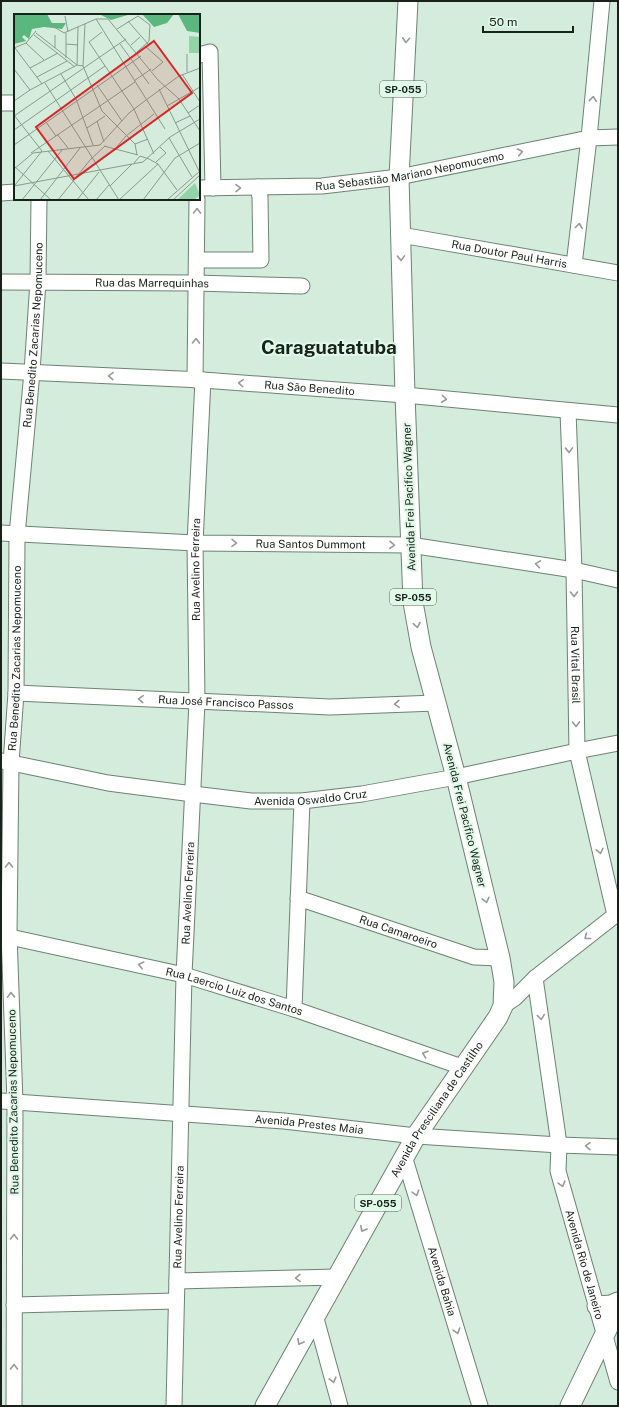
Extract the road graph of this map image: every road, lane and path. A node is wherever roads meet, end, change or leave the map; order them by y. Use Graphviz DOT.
graph roads {
  1 [pos="408,1"];
  2 [pos="602,1"];
  3 [pos="204,53"];
  4 [pos="1,103"];
  5 [pos="14,103"];
  6 [pos="618,137"];
  7 [pos="589,138"];
  8 [pos="399,177"];
  9 [pos="258,187"];
  10 [pos="206,188"];
  11 [pos="14,192"];
  12 [pos="1,193"];
  13 [pos="39,200"];
  14 [pos="197,200"];
  15 [pos="401,235"];
  16 [pos="205,260"];
  17 [pos="574,264"];
  18 [pos="618,273"];
  19 [pos="38,281"];
  20 [pos="1,282"];
  21 [pos="196,283"];
  22 [pos="302,286"];
  23 [pos="1,371"];
  24 [pos="32,372"];
  25 [pos="199,380"];
  26 [pos="405,395"];
  27 [pos="568,411"];
  28 [pos="618,415"];
  29 [pos="1,534"];
  30 [pos="17,535"];
  31 [pos="195,543"];
  32 [pos="410,545"];
  33 [pos="574,570"];
  34 [pos="618,580"];
  35 [pos="16,693"];
  36 [pos="197,702"];
  37 [pos="436,703"];
  38 [pos="618,743"];
  39 [pos="577,751"];
  40 [pos="6,762"];
  41 [pos="456,777"];
  42 [pos="193,794"];
  43 [pos="302,801"];
  44 [pos="298,898"];
  45 [pos="616,914"];
  46 [pos="5,935"];
  47 [pos="500,958"];
  48 [pos="184,975"];
  49 [pos="535,978"];
  50 [pos="503,1006"];
  51 [pos="294,1009"];
  52 [pos="462,1067"];
  53 [pos="8,1102"];
  54 [pos="180,1114"];
  55 [pos="416,1136"];
  56 [pos="559,1145"];
  57 [pos="618,1148"];
  58 [pos="404,1156"];
  59 [pos="337,1277"];
  60 [pos="177,1280"];
  61 [pos="176,1301"];
  62 [pos="618,1302"];
  63 [pos="14,1305"];
  64 [pos="597,1306"];
  65 [pos="618,1307"];
  66 [pos="315,1315"];
  67 [pos="605,1333"];
  68 [pos="618,1382"];
  69 [pos="14,1406"];
  70 [pos="174,1406"];
  71 [pos="265,1406"];
  72 [pos="340,1406"];
  73 [pos="480,1406"];
  74 [pos="570,1406"];
  1 -- 8 [label="main road, Avenida Frei Pacifico Wagner / SP-055, one-way"];
  7 -- 2 [label="street, one-way"];
  3 -- 10 [label="street"];
  4 -- 5 [label="street"];
  6 -- 7 [label="street, Rua Sebastião Mariano Nepomucemo"];
  8 -- 7 [label="street, Rua Sebastião Mariano Nepomucemo, one-way"];
  17 -- 7 [label="street, one-way"];
  8 -- 9 [label="street, Rua Sebastião Mariano Nepomucemo"];
  8 -- 15 [label="main road, Avenida Frei Pacifico Wagner / SP-055"];
  10 -- 9 [label="street, Rua Sebastião Mariano Nepomucemo, one-way"];
  9 -- 16 [label="street"];
  11 -- 12 [label="street"];
  13 -- 19 [label="street, Rua Benedito Zacarias Nepomuceno"];
  21 -- 14 [label="street, Rua Avelino Ferreira, one-way"];
  15 -- 17 [label="street, Rua Doutor Paul Harris"];
  15 -- 26 [label="main road, Avenida Frei Pacifico Wagner / SP-055, one-way"];
  17 -- 18 [label="street, Rua Doutor Paul Harris"];
  19 -- 20 [label="street, Rua das Marrequinhas"];
  19 -- 21 [label="street, Rua das Marrequinhas"];
  19 -- 24 [label="street, Rua Benedito Zacarias Nepomuceno"];
  21 -- 22 [label="street, Rua das Marrequinhas"];
  25 -- 21 [label="street, Rua Avelino Ferreira, one-way"];
  23 -- 24 [label="street, Rua São Benedito"];
  25 -- 24 [label="street, Rua São Benedito, one-way"];
  24 -- 30 [label="street, Rua Benedito Zacarias Nepomuceno"];
  26 -- 25 [label="street, Rua São Benedito, one-way"];
  25 -- 31 [label="street, Rua Avelino Ferreira"];
  26 -- 27 [label="street, Rua São Benedito, one-way"];
  26 -- 32 [label="main road, Avenida Frei Pacifico Wagner / SP-055"];
  27 -- 28 [label="street, Rua São Benedito"];
  27 -- 33 [label="street, Rua Vital Brasil, one-way"];
  29 -- 30 [label="street, Rua Santos Dummont"];
  30 -- 31 [label="street, Rua Santos Dummont"];
  30 -- 35 [label="street, Rua Benedito Zacarias Nepomuceno"];
  31 -- 32 [label="street, Rua Santos Dummont, one-way"];
  31 -- 36 [label="street, Rua Avelino Ferreira"];
  33 -- 32 [label="street, Rua Santos Dummont, one-way"];
  32 -- 37 [label="main road, Avenida Frei Pacifico Wagner / SP-055, one-way"];
  33 -- 34 [label="street, Rua Santos Dummont"];
  33 -- 39 [label="street, Rua Vital Brasil, one-way"];
  36 -- 35 [label="street, Rua José Francisco Passos, one-way"];
  35 -- 40 [label="street, Rua Benedito Zacarias Nepomuceno"];
  37 -- 36 [label="street, Rua José Francisco Passos, one-way"];
  36 -- 42 [label="street, Rua Avelino Ferreira"];
  37 -- 41 [label="main road, Avenida Frei Pacifico Wagner / SP-055"];
  38 -- 39 [label="street, Avenida Oswaldo Cruz"];
  39 -- 41 [label="street, Avenida Oswaldo Cruz"];
  39 -- 45 [label="street, Rua Vital Brasil, one-way"];
  40 -- 42 [label="street, Avenida Oswaldo Cruz"];
  46 -- 40 [label="street, Rua Benedito Zacarias Nepomuceno, one-way"];
  41 -- 43 [label="street, Avenida Oswaldo Cruz"];
  41 -- 47 [label="main road, Avenida Frei Pacifico Wagner / SP-055, one-way"];
  42 -- 43 [label="street, Avenida Oswaldo Cruz"];
  42 -- 48 [label="street, Rua Avelino Ferreira"];
  43 -- 44 [label="street"];
  44 -- 47 [label="street, Rua Camaroeiro"];
  44 -- 51 [label="street"];
  45 -- 49 [label="street, Avenida Presciliana de Castilho, one-way"];
  48 -- 46 [label="street, Rua Laercio Luiz dos Santos, one-way"];
  53 -- 46 [label="street, Rua Benedito Zacarias Nepomuceno, one-way"];
  47 -- 50 [label="main road, Avenida Frei Pacifico Wagner / SP-055"];
  48 -- 51 [label="street, Rua Laercio Luiz dos Santos"];
  48 -- 54 [label="street, Rua Avelino Ferreira"];
  49 -- 50 [label="street, Avenida Presciliana de Castilho"];
  49 -- 56 [label="street, Avenida Rio de Janeiro, one-way"];
  50 -- 52 [label="main road, Avenida Presciliana de Castilho / SP-055"];
  52 -- 51 [label="street, Rua Laercio Luiz dos Santos, one-way"];
  52 -- 55 [label="main road, Avenida Presciliana de Castilho / SP-055"];
  53 -- 54 [label="street, Avenida Prestes Maia"];
  63 -- 53 [label="street, Rua Benedito Zacarias Nepomuceno, one-way"];
  54 -- 55 [label="street, Avenida Prestes Maia"];
  54 -- 60 [label="street, Rua Avelino Ferreira"];
  55 -- 56 [label="street, Avenida Prestes Maia"];
  55 -- 58 [label="main road, Avenida Presciliana de Castilho / SP-055"];
  57 -- 56 [label="street, Avenida Prestes Maia, one-way"];
  56 -- 64 [label="street, Avenida Rio de Janeiro, one-way"];
  58 -- 59 [label="main road, Avenida Presciliana de Castilho / SP-055, one-way"];
  58 -- 73 [label="street, Avenida Bahia, one-way"];
  59 -- 60 [label="street, one-way"];
  59 -- 66 [label="main road, Avenida Presciliana de Castilho / SP-055"];
  60 -- 61 [label="street, Rua Avelino Ferreira"];
  61 -- 63 [label="street"];
  61 -- 70 [label="street, Rua Avelino Ferreira"];
  62 -- 64 [label="main road"];
  69 -- 63 [label="street, Rua Benedito Zacarias Nepomuceno, one-way"];
  64 -- 67 [label="street, Avenida Rio de Janeiro"];
  65 -- 67 [label="main road"];
  66 -- 71 [label="main road, Avenida Presciliana de Castilho / SP-055, one-way"];
  66 -- 72 [label="street, one-way"];
  67 -- 68 [label="street, Avenida Rio de Janeiro"];
  67 -- 74 [label="main road"];
}
